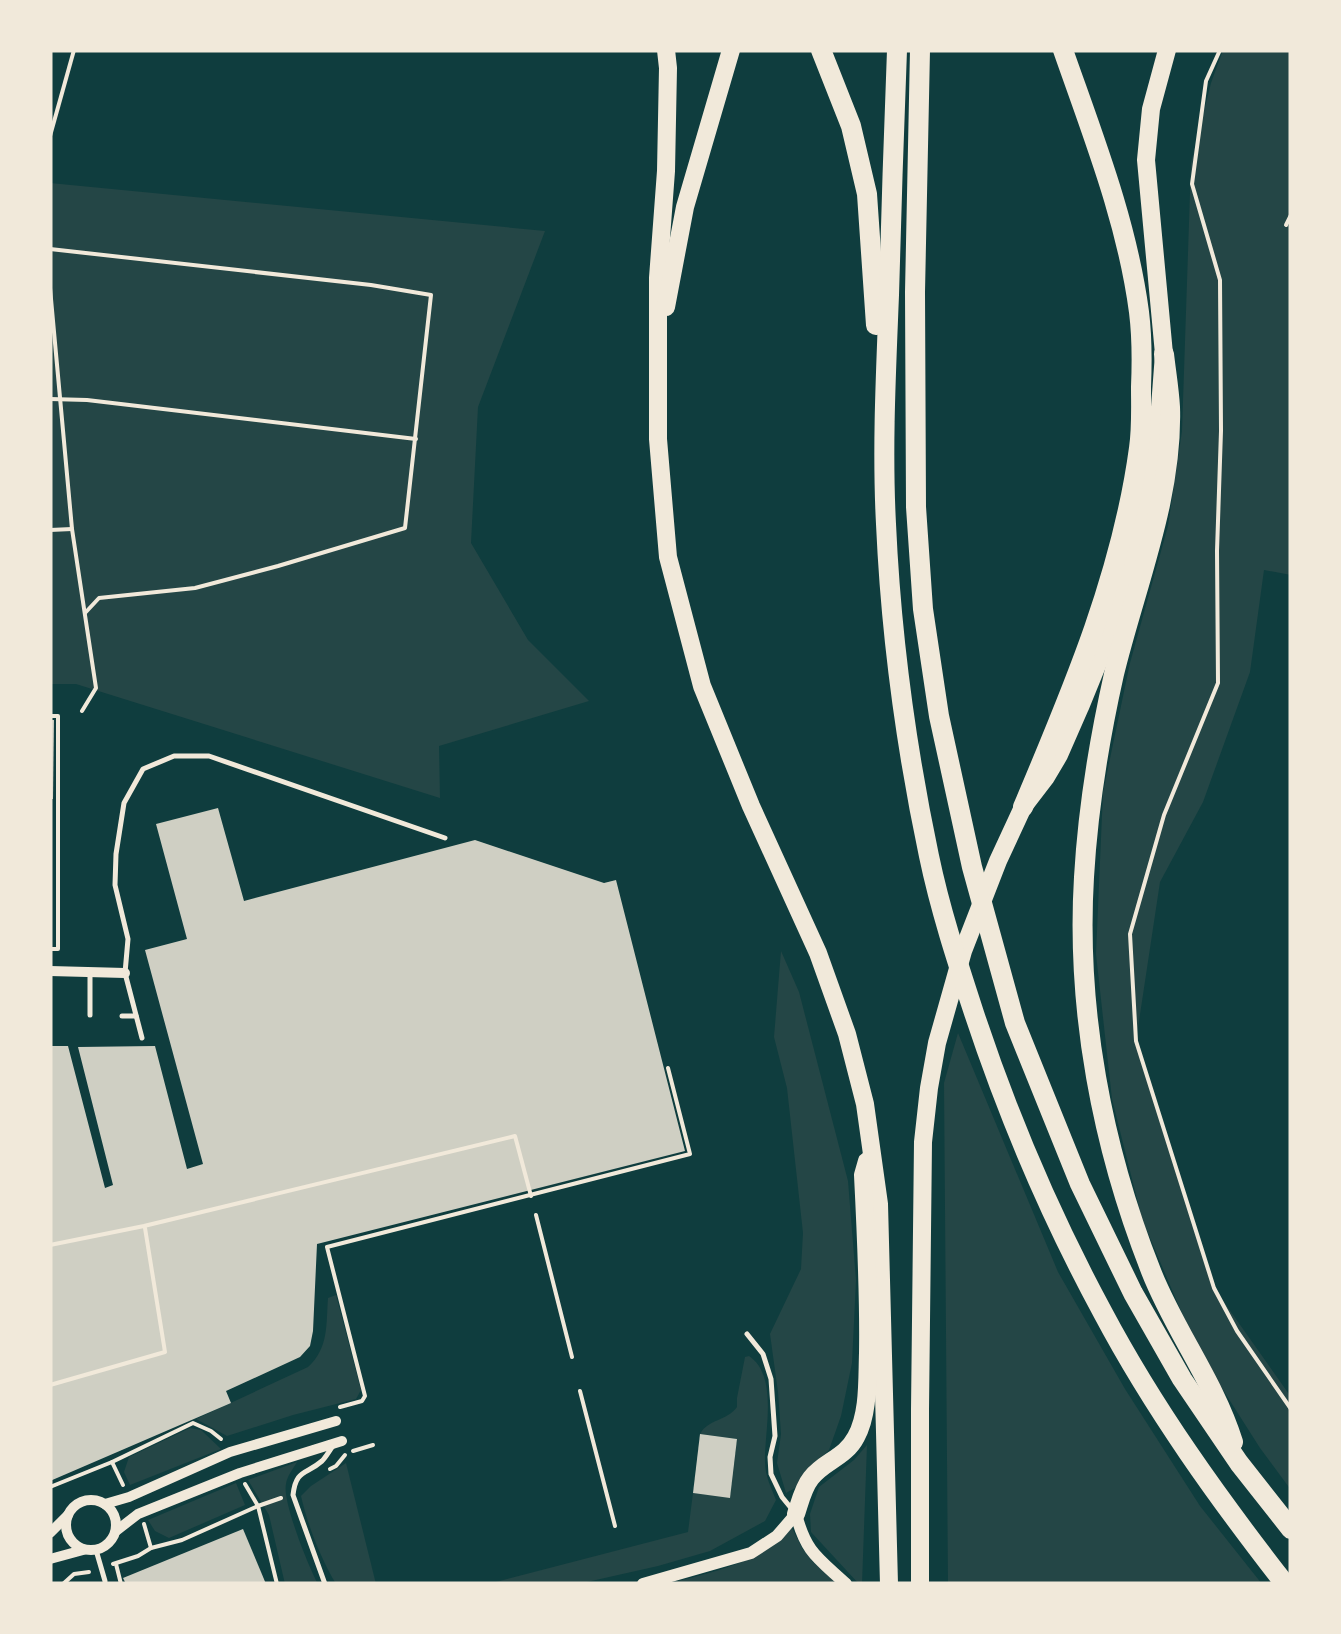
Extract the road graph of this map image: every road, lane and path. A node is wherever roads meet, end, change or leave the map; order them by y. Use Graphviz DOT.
graph roads {
  1 [pos="74,50"];
  2 [pos="666,50"];
  3 [pos="732,50"];
  4 [pos="821,50"];
  5 [pos="896,50"];
  6 [pos="920,50"];
  7 [pos="1064,50"];
  8 [pos="1167,50"];
  9 [pos="1220,50"];
  10 [pos="50,136"];
  11 [pos="1291,215"];
  12 [pos="1286,225"];
  13 [pos="50,249"];
  14 [pos="50,288"];
  15 [pos="659,342"];
  16 [pos="1164,354"];
  17 [pos="886,378"];
  18 [pos="50,399"];
  19 [pos="60,399"];
  20 [pos="416,439"];
  21 [pos="72,529"];
  22 [pos="50,530"];
  23 [pos="85,614"];
  24 [pos="82,712"];
  25 [pos="50,716"];
  26 [pos="1023,807"];
  27 [pos="445,838"];
  28 [pos="50,949"];
  29 [pos="50,971"];
  30 [pos="90,972"];
  31 [pos="125,973"];
  32 [pos="90,1016"];
  33 [pos="122,1016"];
  34 [pos="136,1016"];
  35 [pos="142,1038"];
  36 [pos="668,1068"];
  37 [pos="871,1146"];
  38 [pos="530,1196"];
  39 [pos="536,1215"];
  40 [pos="144,1226"];
  41 [pos="50,1245"];
  42 [pos="747,1334"];
  43 [pos="572,1357"];
  44 [pos="50,1385"];
  45 [pos="580,1391"];
  46 [pos="362,1401"];
  47 [pos="1291,1409"];
  48 [pos="920,1410"];
  49 [pos="336,1420"];
  50 [pos="224,1442"];
  51 [pos="338,1442"];
  52 [pos="373,1445"];
  53 [pos="348,1452"];
  54 [pos="112,1462"];
  55 [pos="1240,1463"];
  56 [pos="244,1481"];
  57 [pos="50,1487"];
  58 [pos="124,1488"];
  59 [pos="285,1497"];
  60 [pos="105,1504"];
  61 [pos="258,1506"];
  62 [pos="69,1514"];
  63 [pos="796,1514"];
  64 [pos="144,1524"];
  65 [pos="615,1526"];
  66 [pos="1291,1529"];
  67 [pos="116,1530"];
  68 [pos="50,1533"];
  69 [pos="151,1548"];
  70 [pos="91,1550"];
  71 [pos="50,1559"];
  72 [pos="116,1564"];
  73 [pos="109,1566"];
  74 [pos="94,1570"];
  75 [pos="105,1582"];
  76 [pos="63,1584"];
  77 [pos="120,1584"];
  78 [pos="277,1584"];
  79 [pos="325,1584"];
  80 [pos="643,1584"];
  81 [pos="846,1584"];
  82 [pos="889,1584"];
  83 [pos="920,1584"];
  84 [pos="931,1584"];
  85 [pos="1284,1584"];
  1 -- 10 [label="path"];
  2 -- 15 [label="highway"];
  3 -- 15 [label="highway"];
  4 -- 17 [label="highway"];
  5 -- 17 [label="highway"];
  6 -- 55 [label="highway"];
  7 -- 26 [label="highway"];
  8 -- 16 [label="highway"];
  9 -- 47 [label="path"];
  11 -- 12 [label="path"];
  13 -- 20 [label="path"];
  14 -- 19 [label="path"];
  15 -- 37 [label="highway"];
  16 -- 26 [label="highway"];
  16 -- 55 [label="highway"];
  17 -- 85 [label="highway"];
  18 -- 19 [label="path"];
  19 -- 20 [label="path"];
  19 -- 21 [label="path"];
  20 -- 23 [label="path"];
  21 -- 22 [label="path"];
  21 -- 23 [label="path"];
  23 -- 24 [label="path"];
  25 -- 28 [label="path"];
  26 -- 48 [label="highway"];
  27 -- 31 [label="lane"];
  29 -- 30 [label="street"];
  30 -- 31 [label="street"];
  30 -- 32 [label="lane"];
  31 -- 34 [label="lane"];
  33 -- 34 [label="lane"];
  34 -- 35 [label="lane"];
  36 -- 38 [label="path"];
  37 -- 63 [label="highway"];
  37 -- 82 [label="highway"];
  38 -- 40 [label="path"];
  38 -- 46 [label="path"];
  39 -- 43 [label="path"];
  40 -- 41 [label="path"];
  40 -- 44 [label="path"];
  42 -- 63 [label="lane"];
  45 -- 65 [label="path"];
  48 -- 83 [label="highway"];
  48 -- 84 [label="highway"];
  49 -- 60 [label="street"];
  50 -- 54 [label="path"];
  51 -- 67 [label="street"];
  51 -- 79 [label="lane"];
  52 -- 53 [label="path"];
  54 -- 57 [label="path"];
  54 -- 58 [label="path"];
  55 -- 66 [label="highway"];
  56 -- 61 [label="path"];
  59 -- 61 [label="path"];
  60 -- 62 [label="street"];
  60 -- 67 [label="street"];
  61 -- 69 [label="path"];
  61 -- 78 [label="path"];
  62 -- 68 [label="street"];
  62 -- 70 [label="street"];
  63 -- 80 [label="street"];
  63 -- 81 [label="street"];
  64 -- 69 [label="path"];
  67 -- 70 [label="street"];
  69 -- 72 [label="path"];
  70 -- 71 [label="street"];
  70 -- 75 [label="lane"];
  72 -- 73 [label="path"];
  72 -- 77 [label="path"];
  74 -- 76 [label="path"];
}
